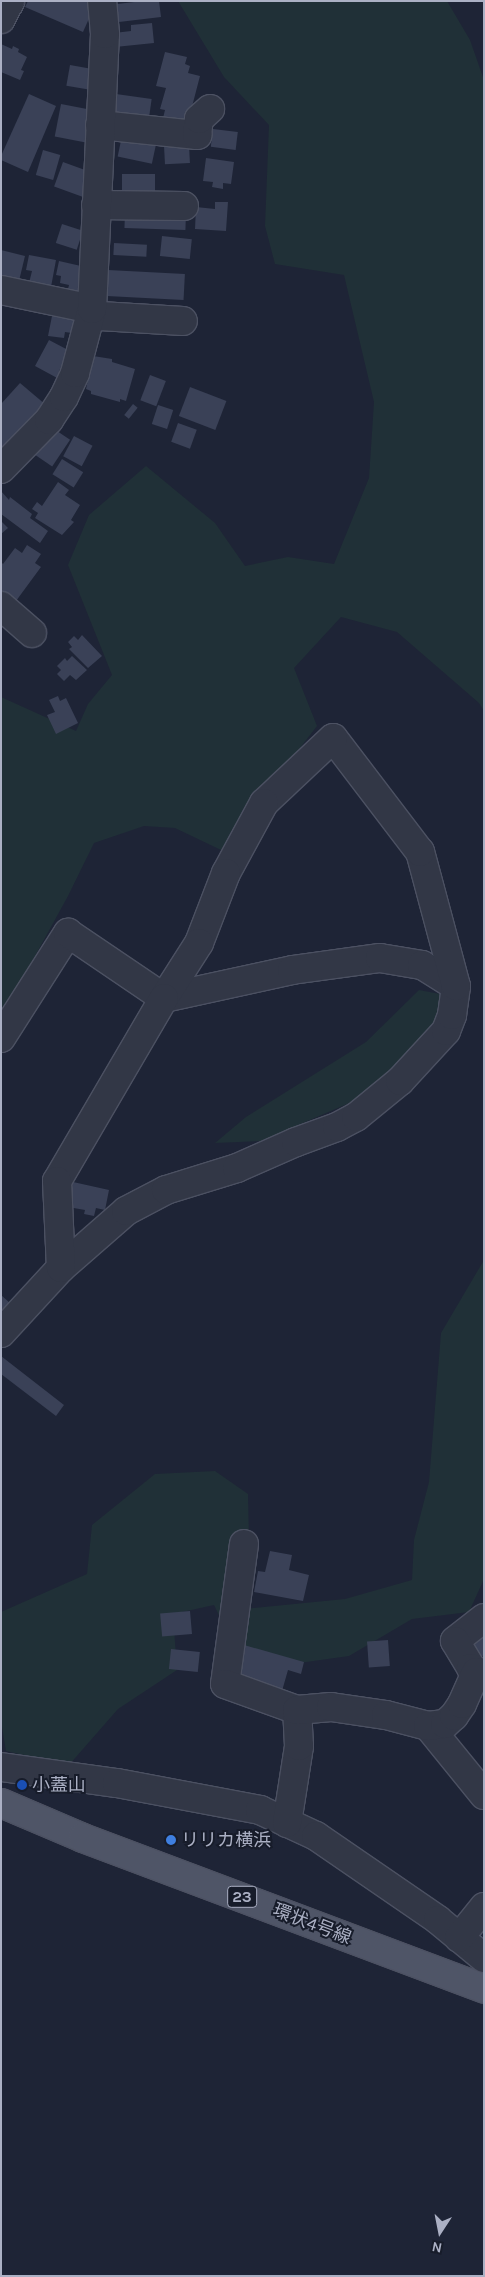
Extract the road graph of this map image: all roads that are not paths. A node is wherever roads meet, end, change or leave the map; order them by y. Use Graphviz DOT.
graph roads {
  1 [pos="10,1"];
  2 [pos="102,1"];
  3 [pos="1,19"];
  4 [pos="210,109"];
  5 [pos="100,125"];
  6 [pos="96,205"];
  7 [pos="184,206"];
  8 [pos="1,290"];
  9 [pos="92,309"];
  10 [pos="183,321"];
  11 [pos="1,469"];
  12 [pos="1,606"];
  13 [pos="32,633"];
  14 [pos="456,986"];
  15 [pos="164,998"];
  16 [pos="1,1038"];
  17 [pos="61,1268"];
  18 [pos="1,1333"];
  19 [pos="244,1544"];
  20 [pos="484,1618"];
  21 [pos="480,1673"];
  22 [pos="297,1710"];
  23 [pos="428,1726"];
  24 [pos="1,1767"];
  25 [pos="484,1795"];
  26 [pos="1,1803"];
  27 [pos="287,1822"];
  28 [pos="484,1907"];
  29 [pos="459,1938"];
  30 [pos="484,1958"];
  31 [pos="484,1989"];
  1 -- 3 [label="street"];
  2 -- 5 [label="street"];
  4 -- 5 [label="street"];
  5 -- 6 [label="street"];
  6 -- 7 [label="street"];
  6 -- 9 [label="street"];
  8 -- 9 [label="street"];
  9 -- 10 [label="street"];
  9 -- 11 [label="street"];
  12 -- 13 [label="street"];
  14 -- 15 [label="street"];
  14 -- 15 [label="street"];
  14 -- 17 [label="street"];
  15 -- 16 [label="street"];
  15 -- 17 [label="street"];
  17 -- 18 [label="street"];
  19 -- 22 [label="street"];
  20 -- 21 [label="street"];
  21 -- 23 [label="street"];
  22 -- 23 [label="street"];
  22 -- 27 [label="street"];
  23 -- 25 [label="street"];
  24 -- 27 [label="street"];
  26 -- 31 [label="main road, 環状4号線 / 23"];
  27 -- 29 [label="street"];
  28 -- 29 [label="street"];
  29 -- 30 [label="street"];
}
